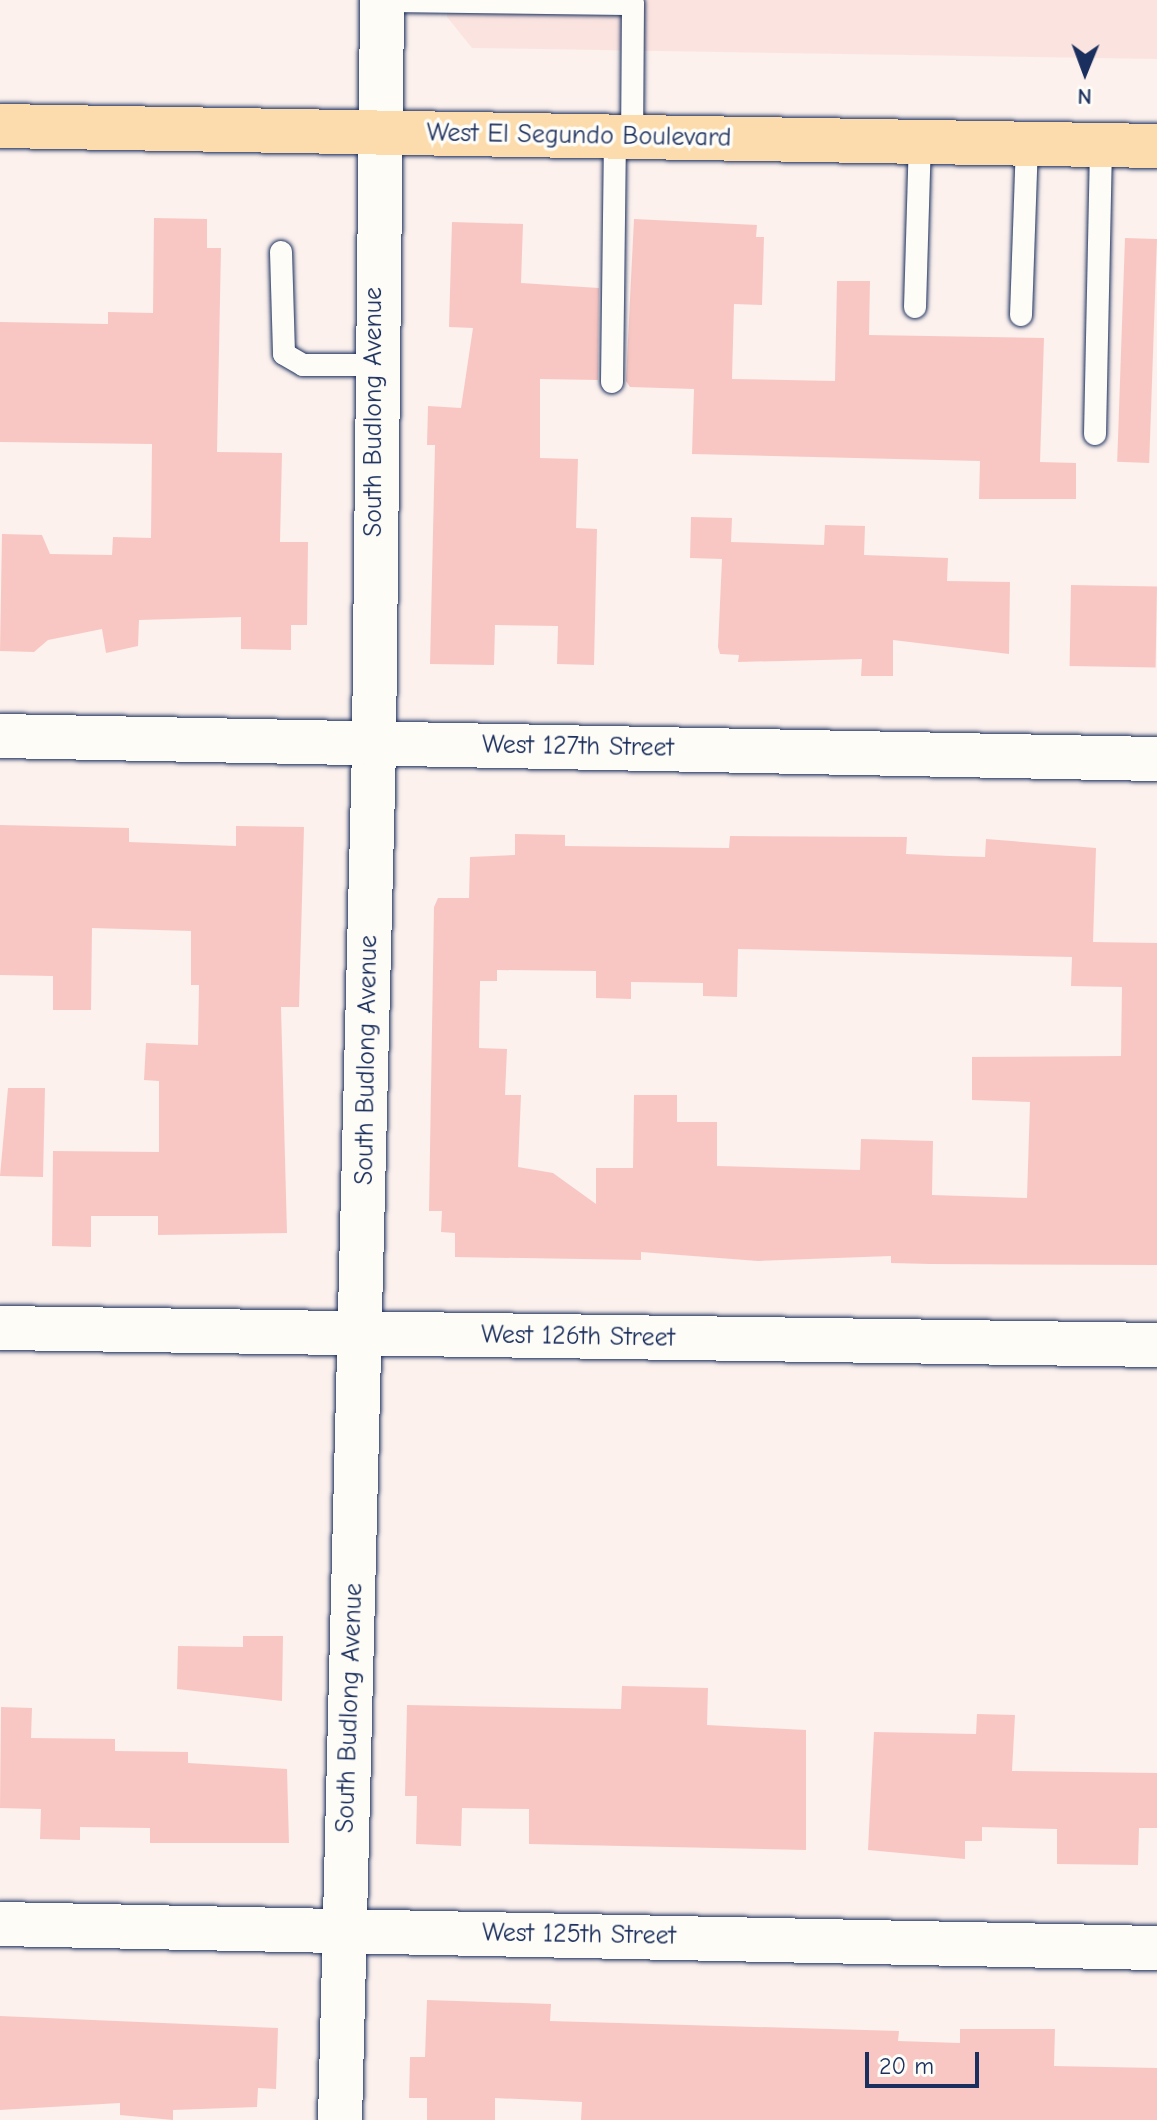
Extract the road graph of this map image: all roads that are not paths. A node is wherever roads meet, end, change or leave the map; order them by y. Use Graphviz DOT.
graph roads {
  1 [pos="382,0"];
  2 [pos="0,126"];
  3 [pos="376,133"];
  4 [pos="623,136"];
  5 [pos="920,142"];
  6 [pos="1027,144"];
  7 [pos="1101,145"];
  8 [pos="1157,146"];
  9 [pos="281,252"];
  10 [pos="915,307"];
  11 [pos="1021,315"];
  12 [pos="373,365"];
  13 [pos="612,382"];
  14 [pos="1095,434"];
  15 [pos="0,736"];
  16 [pos="374,744"];
  17 [pos="1157,759"];
  18 [pos="0,1328"];
  19 [pos="361,1334"];
  20 [pos="1157,1345"];
  21 [pos="0,1924"];
  22 [pos="343,1931"];
  23 [pos="1157,1948"];
  24 [pos="340,2120"];
  1 -- 3 [label="street, South Budlong Avenue"];
  1 -- 4 [label="lane"];
  2 -- 3 [label="main road, West El Segundo Boulevard"];
  3 -- 4 [label="main road, West El Segundo Boulevard"];
  3 -- 12 [label="street, South Budlong Avenue"];
  4 -- 5 [label="main road, West El Segundo Boulevard"];
  4 -- 13 [label="lane"];
  5 -- 6 [label="main road, West El Segundo Boulevard"];
  5 -- 10 [label="lane"];
  6 -- 7 [label="main road, West El Segundo Boulevard"];
  6 -- 11 [label="lane"];
  7 -- 8 [label="main road, West El Segundo Boulevard"];
  7 -- 14 [label="lane"];
  9 -- 12 [label="lane"];
  12 -- 16 [label="street, South Budlong Avenue"];
  15 -- 16 [label="street, West 127th Street"];
  16 -- 17 [label="street, West 127th Street"];
  16 -- 19 [label="street, South Budlong Avenue"];
  18 -- 19 [label="street, West 126th Street"];
  19 -- 20 [label="street, West 126th Street"];
  19 -- 22 [label="street, South Budlong Avenue"];
  21 -- 22 [label="street, West 125th Street"];
  22 -- 23 [label="street, West 125th Street"];
  22 -- 24 [label="street, South Budlong Avenue"];
}
